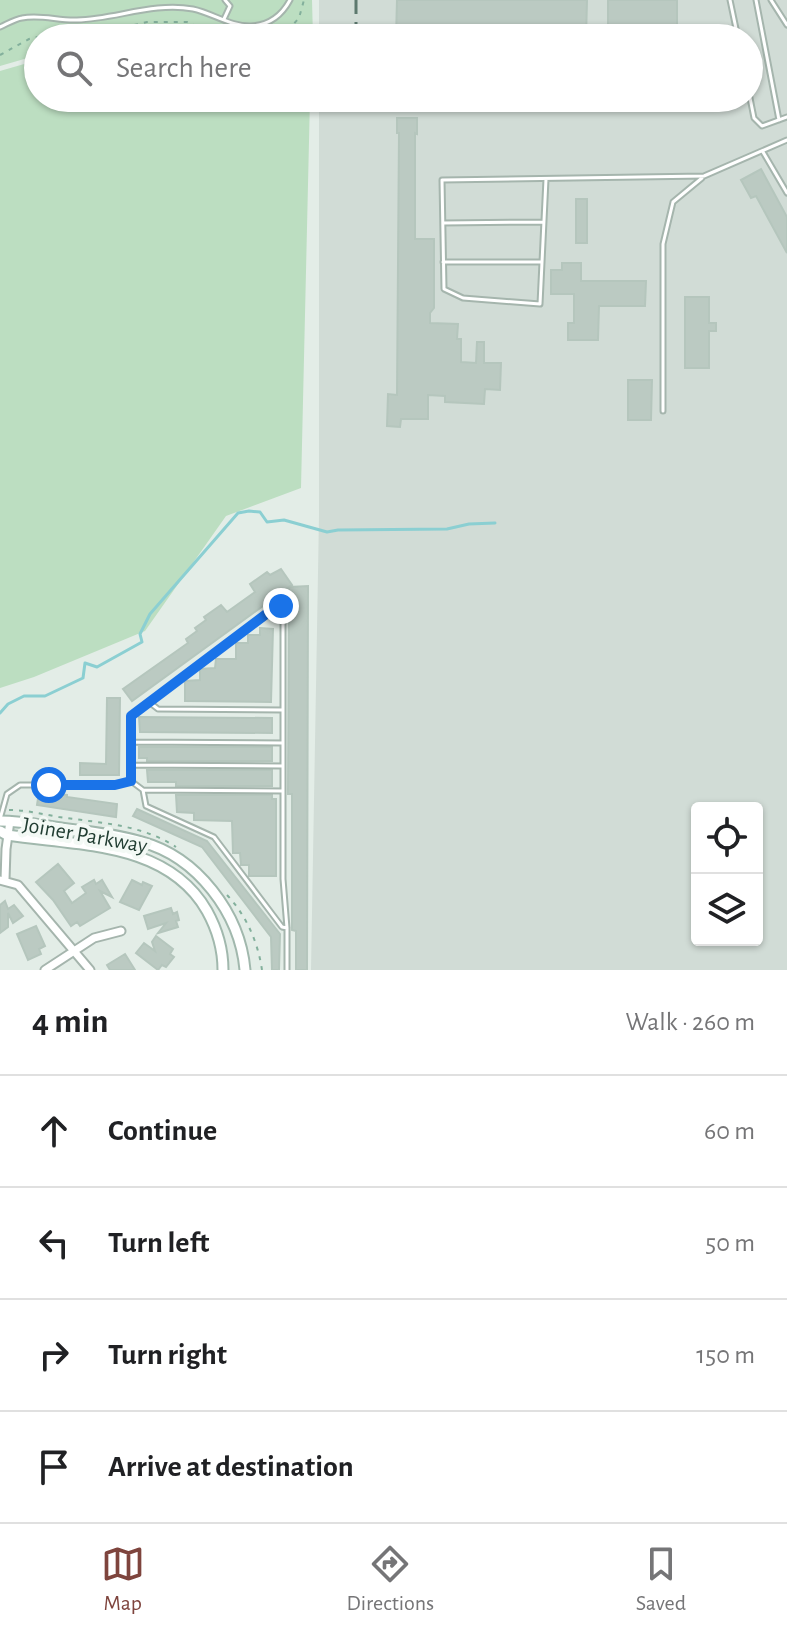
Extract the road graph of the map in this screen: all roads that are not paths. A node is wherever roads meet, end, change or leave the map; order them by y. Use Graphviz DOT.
graph roads {
  1 [pos="225,0"];
  2 [pos="235,0"];
  3 [pos="290,0"];
  4 [pos="730,0"];
  5 [pos="756,0"];
  6 [pos="771,0"];
  7 [pos="230,6"];
  8 [pos="224,19"];
  9 [pos="236,24"];
  10 [pos="260,24"];
  11 [pos="735,24"];
  12 [pos="761,24"];
  13 [pos="787,25"];
  14 [pos="0,27"];
  15 [pos="763,37"];
  16 [pos="753,112"];
  17 [pos="787,117"];
  18 [pos="779,120"];
  19 [pos="787,140"];
  20 [pos="762,150"];
  21 [pos="704,176"];
  22 [pos="546,179"];
  23 [pos="787,193"];
  24 [pos="544,222"];
  25 [pos="443,223"];
  26 [pos="443,262"];
  27 [pos="542,262"];
  28 [pos="663,411"];
  29 [pos="149,702"];
  30 [pos="283,710"];
  31 [pos="131,742"];
  32 [pos="283,743"];
  33 [pos="131,765"];
  34 [pos="283,766"];
  35 [pos="131,781"];
  36 [pos="143,790"];
  37 [pos="283,791"];
  38 [pos="3,820"];
  39 [pos="4,833"];
  40 [pos="3,880"];
  41 [pos="287,928"];
  42 [pos="121,931"];
  43 [pos="74,950"];
  44 [pos="45,970"];
  45 [pos="90,970"];
  46 [pos="223,970"];
  47 [pos="245,970"];
  48 [pos="287,970"];
  1 -- 7 [label="lane"];
  2 -- 7 [label="lane"];
  3 -- 10 [label="lane"];
  4 -- 11 [label="lane"];
  5 -- 12 [label="lane"];
  6 -- 13 [label="lane"];
  7 -- 8 [label="lane"];
  8 -- 9 [label="lane"];
  8 -- 14 [label="lane"];
  15 -- 18 [label="lane"];
  16 -- 18 [label="lane"];
  17 -- 18 [label="lane"];
  19 -- 20 [label="lane"];
  20 -- 21 [label="lane"];
  20 -- 23 [label="lane"];
  21 -- 22 [label="lane"];
  21 -- 28 [label="lane"];
  22 -- 24 [label="lane"];
  22 -- 25 [label="lane"];
  24 -- 25 [label="lane"];
  24 -- 27 [label="lane"];
  25 -- 26 [label="lane"];
  26 -- 27 [label="lane"];
  26 -- 27 [label="lane"];
  29 -- 30 [label="lane"];
  29 -- 30 [label="lane"];
  29 -- 31 [label="lane"];
  30 -- 32 [label="lane"];
  31 -- 32 [label="lane"];
  31 -- 33 [label="lane"];
  32 -- 34 [label="lane"];
  33 -- 34 [label="lane"];
  33 -- 35 [label="lane"];
  34 -- 37 [label="lane"];
  35 -- 36 [label="lane"];
  35 -- 38 [label="lane"];
  36 -- 37 [label="lane"];
  36 -- 41 [label="lane"];
  37 -- 41 [label="lane"];
  38 -- 39 [label="street"];
  38 -- 47 [label="street, Joiner Parkway"];
  39 -- 40 [label="street"];
  39 -- 46 [label="street, Joiner Parkway"];
  40 -- 43 [label="street"];
  41 -- 48 [label="lane"];
  42 -- 43 [label="street"];
  43 -- 44 [label="street"];
  43 -- 45 [label="street"];
}
